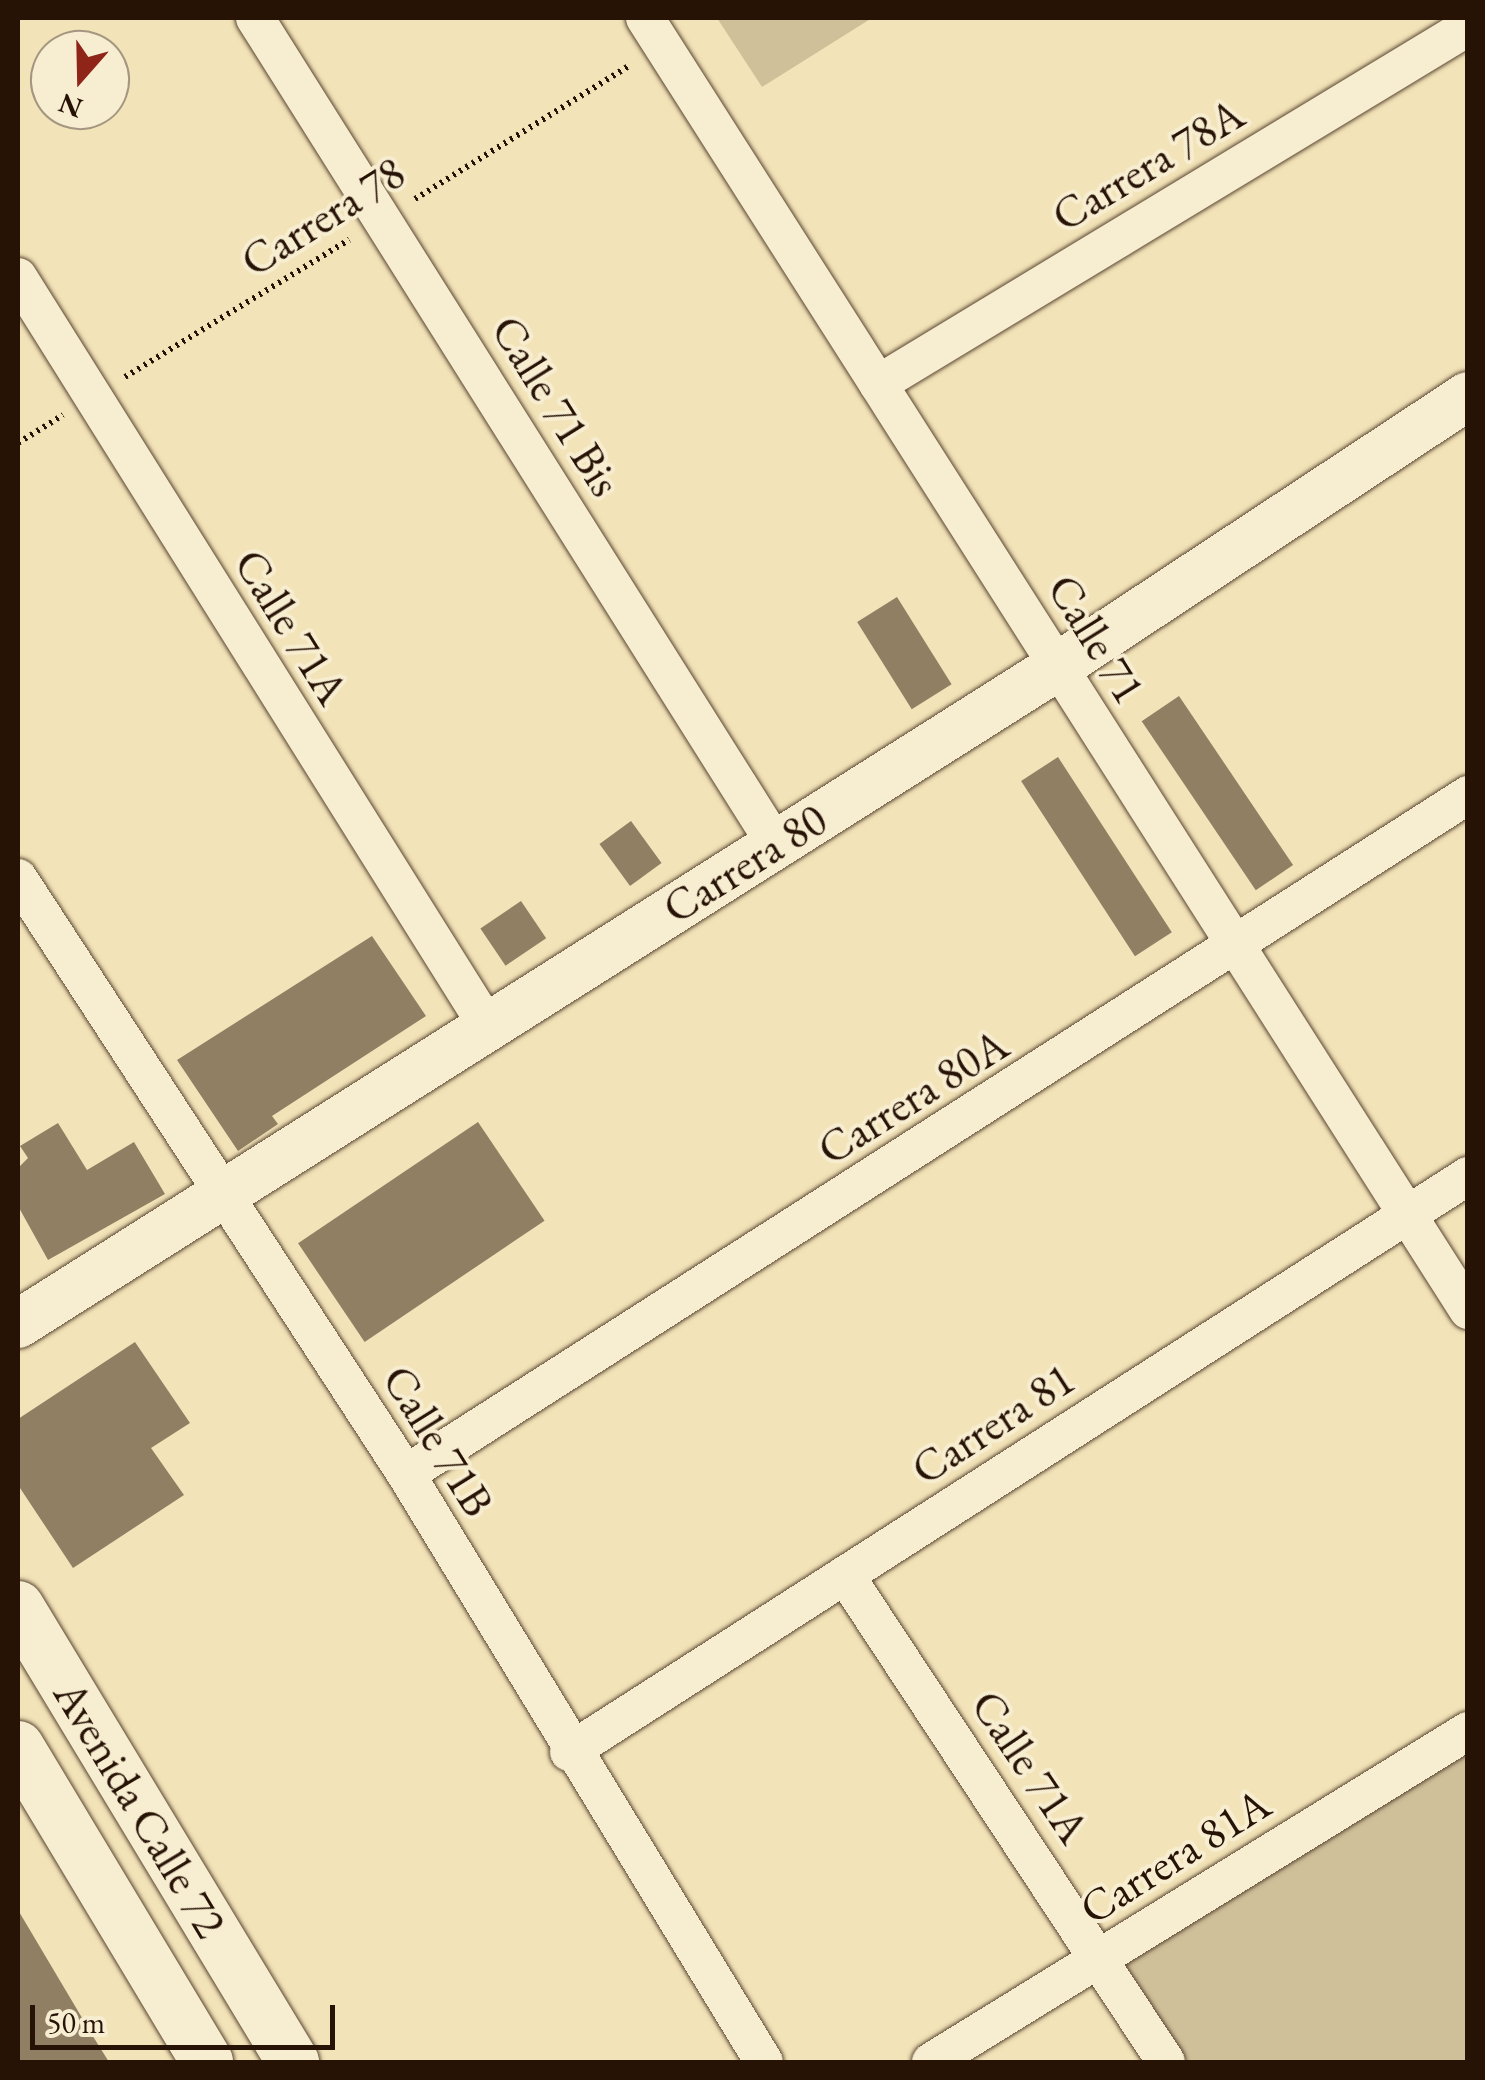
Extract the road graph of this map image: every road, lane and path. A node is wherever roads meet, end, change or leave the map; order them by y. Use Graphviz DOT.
graph roads {
  1 [pos="255,18"];
  2 [pos="1468,27"];
  3 [pos="654,31"];
  4 [pos="382,220"];
  5 [pos="18,277"];
  6 [pos="878,384"];
  7 [pos="1468,396"];
  8 [pos="90,398"];
  9 [pos="18,443"];
  10 [pos="1058,666"];
  11 [pos="1468,795"];
  12 [pos="776,845"];
  13 [pos="18,878"];
  14 [pos="1237,948"];
  15 [pos="488,1027"];
  16 [pos="1468,1176"];
  17 [pos="221,1196"];
  18 [pos="1407,1215"];
  19 [pos="1468,1310"];
  20 [pos="18,1324"];
  21 [pos="406,1474"];
  22 [pos="845,1575"];
  23 [pos="18,1607"];
  24 [pos="1468,1730"];
  25 [pos="18,1747"];
  26 [pos="569,1752"];
  27 [pos="1100,1958"];
  28 [pos="207,2062"];
  29 [pos="293,2062"];
  30 [pos="764,2062"];
  31 [pos="932,2062"];
  32 [pos="1166,2062"];
  1 -- 4 [label="street, Calle 71 Bis"];
  2 -- 6 [label="street, Carrera 78A"];
  3 -- 4 [label="path, Carrera 78"];
  3 -- 6 [label="street, Calle 71"];
  4 -- 8 [label="path, Carrera 78"];
  4 -- 12 [label="street, Calle 71 Bis"];
  5 -- 8 [label="street, Calle 71A"];
  6 -- 10 [label="street, Calle 71"];
  7 -- 10 [label="street, Carrera 80"];
  8 -- 9 [label="path, Carrera 78"];
  8 -- 15 [label="street, Calle 71A"];
  10 -- 12 [label="street, Carrera 80"];
  10 -- 14 [label="street, Calle 71"];
  11 -- 14 [label="street, Carrera 80A"];
  12 -- 15 [label="street, Carrera 80"];
  13 -- 17 [label="street, Calle 71B"];
  14 -- 18 [label="street, Calle 71"];
  14 -- 21 [label="street, Carrera 80A"];
  15 -- 17 [label="street, Carrera 80"];
  16 -- 18 [label="street, Carrera 81"];
  17 -- 20 [label="street, Carrera 80"];
  17 -- 21 [label="street, Calle 71B"];
  18 -- 19 [label="street, Calle 71"];
  18 -- 22 [label="street, Carrera 81"];
  21 -- 26 [label="street, Calle 71B"];
  22 -- 26 [label="street, Carrera 81"];
  22 -- 27 [label="street, Calle 71A"];
  23 -- 29 [label="main road, Avenida Calle 72"];
  24 -- 27 [label="street, Carrera 81A"];
  25 -- 28 [label="main road, Avenida Calle 72"];
  26 -- 30 [label="street, Calle 71B"];
  27 -- 31 [label="street, Carrera 81A"];
  27 -- 32 [label="street, Calle 71A"];
}
